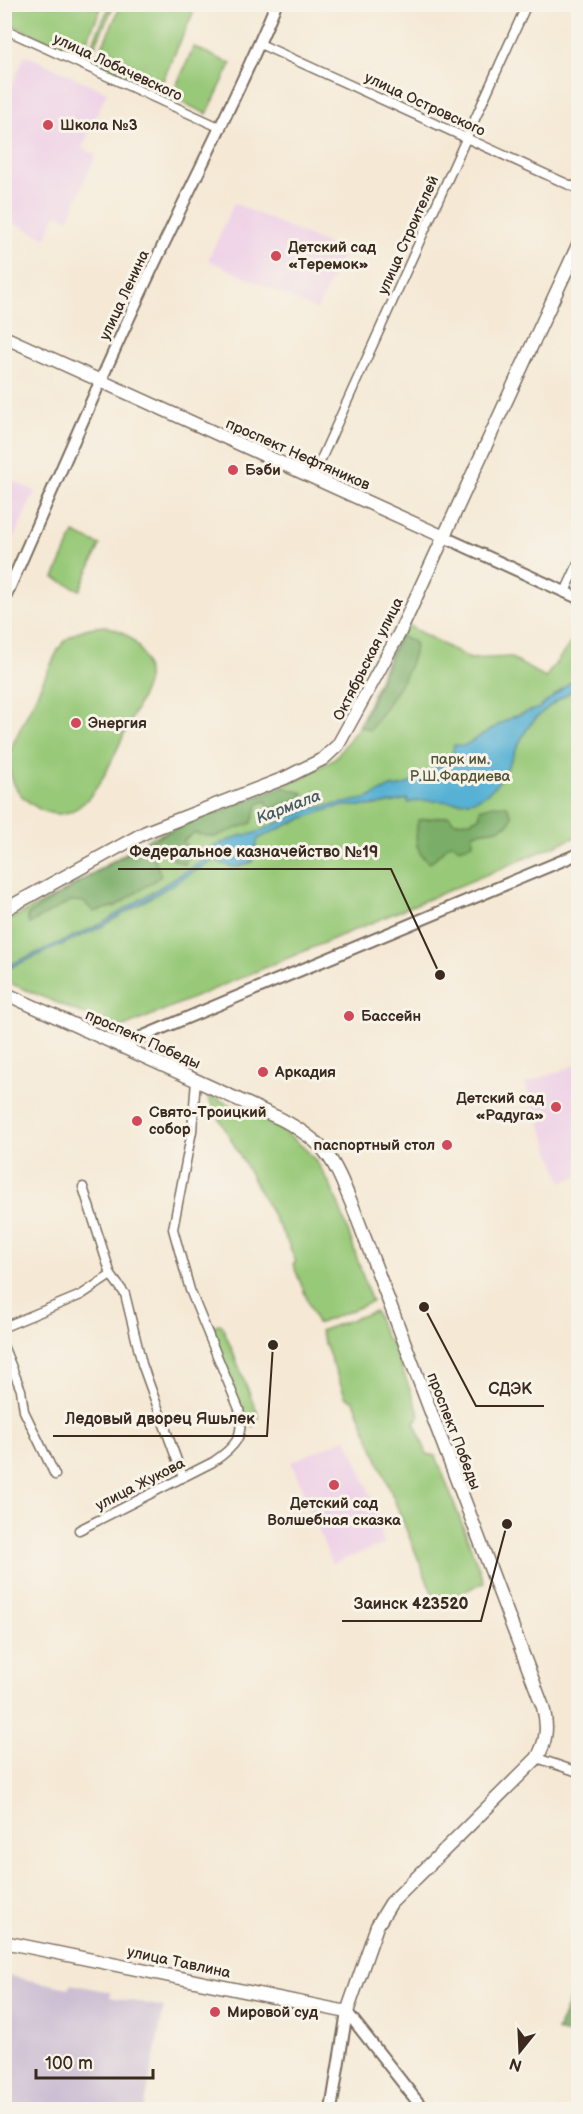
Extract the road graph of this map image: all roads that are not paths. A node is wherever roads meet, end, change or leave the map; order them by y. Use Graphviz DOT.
graph roads {
  1 [pos="276,4"];
  2 [pos="527,4"];
  3 [pos="4,29"];
  4 [pos="260,44"];
  5 [pos="221,129"];
  6 [pos="466,138"];
  7 [pos="579,189"];
  8 [pos="579,245"];
  9 [pos="4,337"];
  10 [pos="101,381"];
  11 [pos="313,477"];
  12 [pos="444,537"];
  13 [pos="579,564"];
  14 [pos="565,592"];
  15 [pos="579,598"];
  16 [pos="4,600"];
  17 [pos="579,854"];
  18 [pos="4,910"];
  19 [pos="4,993"];
  20 [pos="127,1048"];
  21 [pos="196,1080"];
  22 [pos="83,1187"];
  23 [pos="111,1275"];
  24 [pos="4,1327"];
  25 [pos="4,1348"];
  26 [pos="55,1475"];
  27 [pos="183,1477"];
  28 [pos="79,1530"];
  29 [pos="537,1758"];
  30 [pos="579,1772"];
  31 [pos="4,1942"];
  32 [pos="347,2012"];
  33 [pos="331,2109"];
  34 [pos="424,2109"];
  1 -- 4 [label="street, улица Ленина"];
  2 -- 6 [label="street, улица Строителей"];
  3 -- 5 [label="street, улица Лобачевского"];
  4 -- 5 [label="street, улица Ленина"];
  4 -- 6 [label="street, улица Островского"];
  5 -- 10 [label="street, улица Ленина"];
  6 -- 7 [label="street, улица Островского"];
  6 -- 11 [label="street, улица Строителей"];
  8 -- 12 [label="main road, Октябрьская улица"];
  9 -- 10 [label="main road, проспект Нефтяников"];
  10 -- 11 [label="main road, проспект Нефтяников"];
  10 -- 16 [label="street, улица Ленина"];
  11 -- 12 [label="main road, проспект Нефтяников"];
  12 -- 14 [label="street, проспект Нефтяников"];
  12 -- 18 [label="main road, Октябрьская улица"];
  13 -- 14 [label="street"];
  14 -- 15 [label="street, проспект Нефтяников"];
  17 -- 20 [label="street"];
  19 -- 20 [label="main road, проспект Победы"];
  20 -- 21 [label="main road, проспект Победы"];
  21 -- 27 [label="street, улица Жукова"];
  21 -- 29 [label="main road, проспект Победы"];
  22 -- 23 [label="street"];
  23 -- 24 [label="street"];
  23 -- 27 [label="street"];
  25 -- 26 [label="street"];
  27 -- 28 [label="street, улица Жукова"];
  29 -- 30 [label="street"];
  29 -- 32 [label="main road, проспект Победы"];
  31 -- 32 [label="main road, улица Тавлина"];
  32 -- 33 [label="street"];
  32 -- 34 [label="street"];
}
